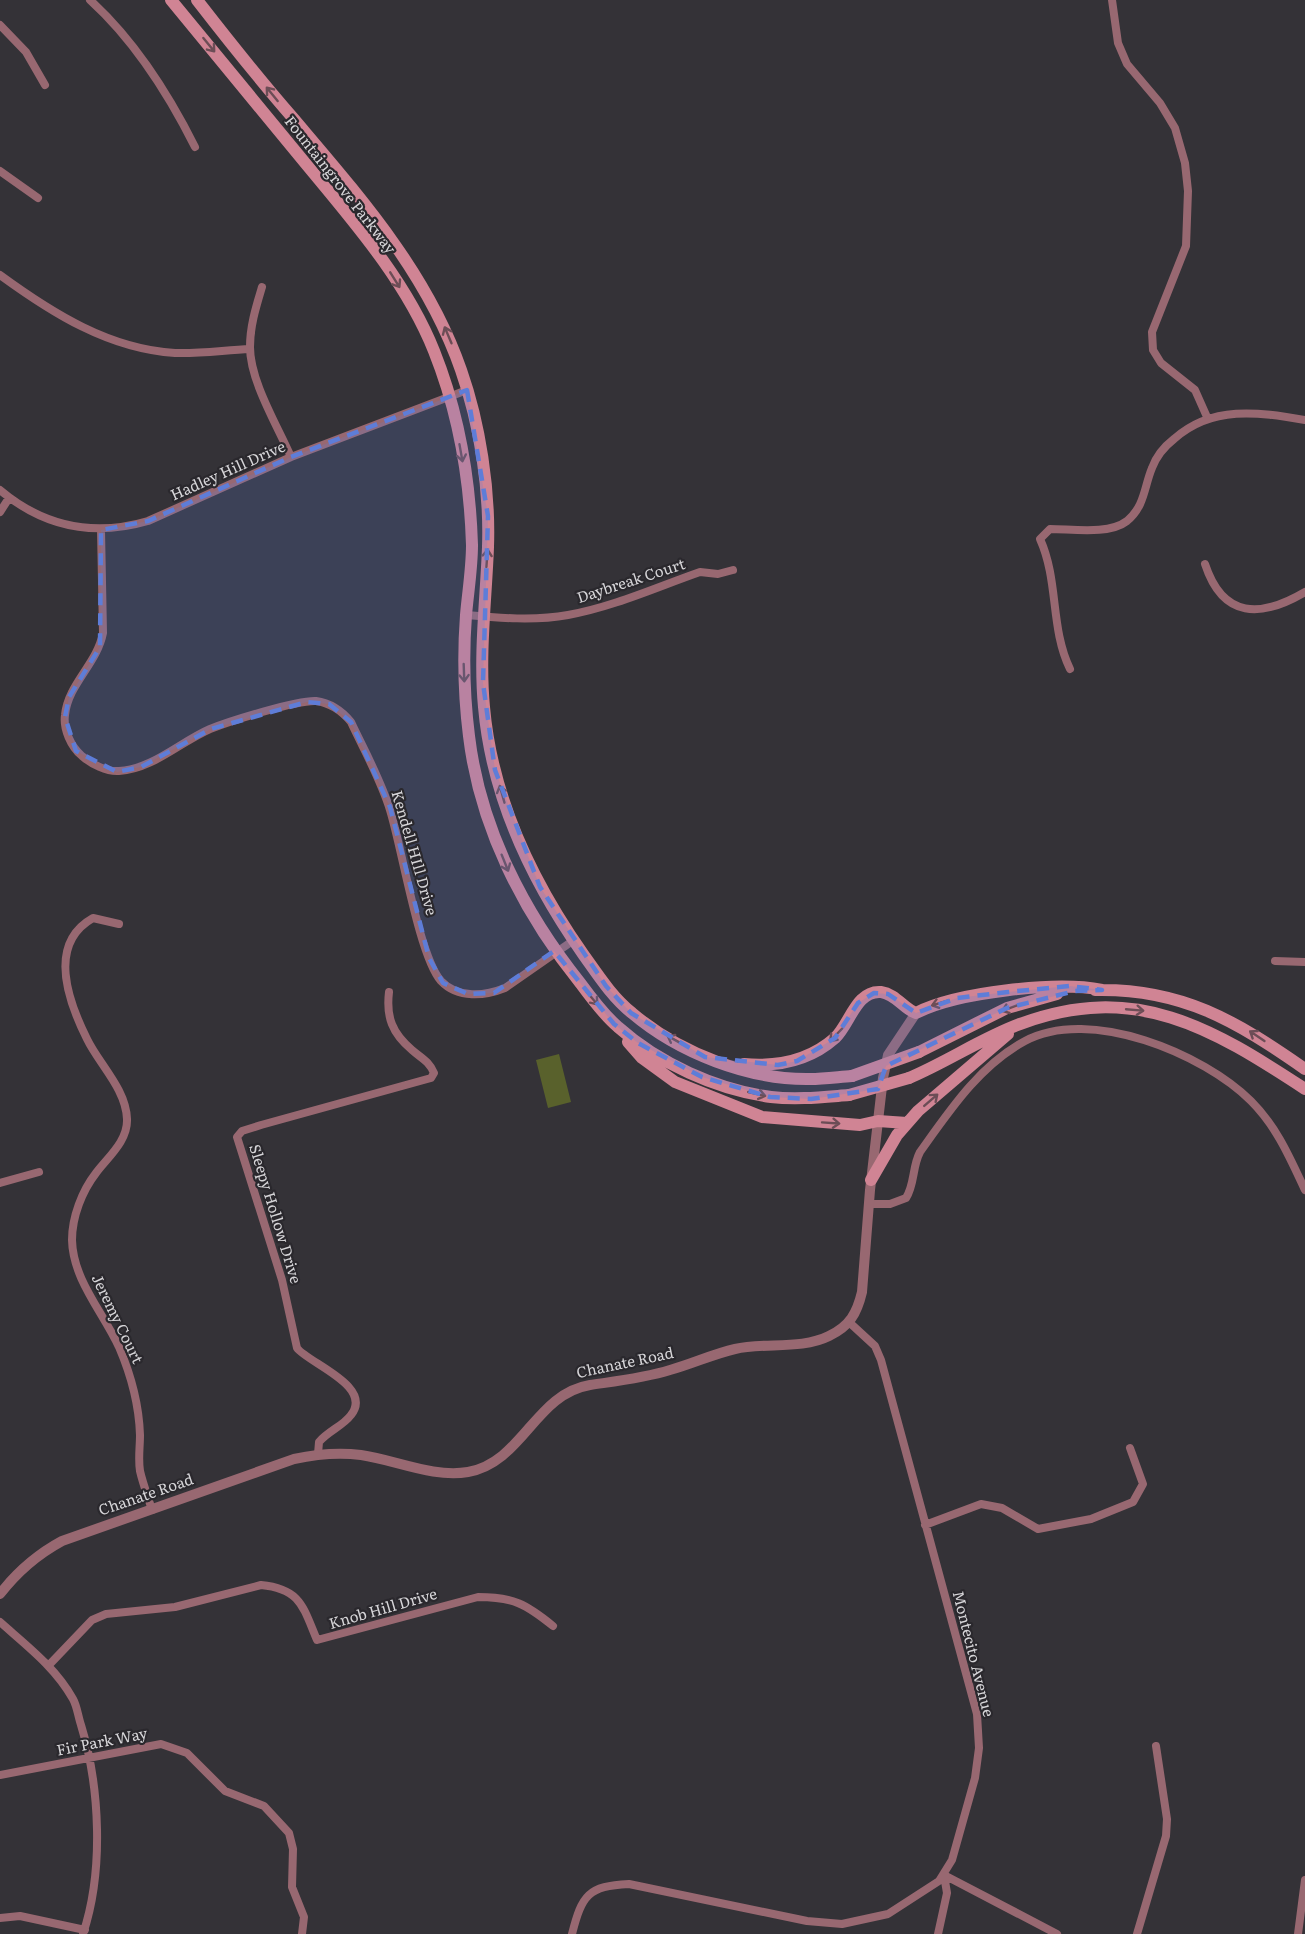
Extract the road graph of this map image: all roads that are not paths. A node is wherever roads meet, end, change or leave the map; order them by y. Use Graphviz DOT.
graph roads {
  1 [pos="90,0"];
  2 [pos="171,0"];
  3 [pos="197,0"];
  4 [pos="1112,0"];
  5 [pos="0,25"];
  6 [pos="45,85"];
  7 [pos="195,147"];
  8 [pos="0,171"];
  9 [pos="38,198"];
  10 [pos="0,275"];
  11 [pos="262,287"];
  12 [pos="250,349"];
  13 [pos="467,390"];
  14 [pos="449,396"];
  15 [pos="1207,417"];
  16 [pos="1305,420"];
  17 [pos="291,457"];
  18 [pos="0,490"];
  19 [pos="9,498"];
  20 [pos="0,512"];
  21 [pos="101,530"];
  22 [pos="1205,564"];
  23 [pos="733,570"];
  24 [pos="1305,592"];
  25 [pos="466,615"];
  26 [pos="483,616"];
  27 [pos="1070,669"];
  28 [pos="119,924"];
  29 [pos="574,940"];
  30 [pos="555,952"];
  31 [pos="1275,961"];
  32 [pos="1305,962"];
  33 [pos="1102,990"];
  34 [pos="389,992"];
  35 [pos="916,1013"];
  36 [pos="1044,1016"];
  37 [pos="615,1024"];
  38 [pos="705,1057"];
  39 [pos="1305,1069"];
  40 [pos="1305,1089"];
  41 [pos="878,1121"];
  42 [pos="907,1123"];
  43 [pos="39,1172"];
  44 [pos="871,1180"];
  45 [pos="0,1184"];
  46 [pos="1305,1190"];
  47 [pos="869,1204"];
  48 [pos="850,1323"];
  49 [pos="1130,1448"];
  50 [pos="318,1454"];
  51 [pos="152,1510"];
  52 [pos="925,1524"];
  53 [pos="0,1594"];
  54 [pos="0,1622"];
  55 [pos="553,1626"];
  56 [pos="49,1665"];
  57 [pos="1156,1746"];
  58 [pos="91,1757"];
  59 [pos="0,1775"];
  60 [pos="944,1875"];
  61 [pos="1305,1880"];
  62 [pos="0,1918"];
  63 [pos="84,1932"];
  64 [pos="302,1934"];
  65 [pos="572,1934"];
  66 [pos="938,1934"];
  67 [pos="1057,1934"];
  68 [pos="1137,1934"];
  69 [pos="1298,1934"];
  1 -- 7 [label="street"];
  2 -- 14 [label="main road, Fountaingrove Parkway, one-way"];
  13 -- 3 [label="main road, Fountaingrove Parkway, one-way"];
  4 -- 15 [label="street"];
  5 -- 6 [label="street"];
  8 -- 9 [label="street"];
  10 -- 12 [label="street"];
  11 -- 12 [label="street"];
  12 -- 17 [label="street"];
  13 -- 14 [label="street, Hadley Hill Drive"];
  26 -- 13 [label="main road, Fountaingrove Parkway, one-way"];
  14 -- 17 [label="street, Hadley Hill Drive"];
  14 -- 25 [label="main road, Fountaingrove Parkway, one-way"];
  15 -- 16 [label="street"];
  15 -- 27 [label="street"];
  17 -- 21 [label="street, Hadley Hill Drive"];
  18 -- 19 [label="street, Hadley Hill Drive"];
  19 -- 20 [label="street"];
  19 -- 21 [label="street, Hadley Hill Drive"];
  21 -- 30 [label="street, Kendell HIll Drive"];
  22 -- 24 [label="street"];
  23 -- 26 [label="street, Daybreak Court"];
  25 -- 26 [label="street, Daybreak Court"];
  25 -- 30 [label="main road, Fountaingrove Parkway, one-way"];
  29 -- 26 [label="main road, Fountaingrove Parkway, one-way"];
  28 -- 51 [label="street, Jeremy Court"];
  29 -- 30 [label="street, Kendell HIll Drive"];
  38 -- 29 [label="main road, Fountaingrove Parkway, one-way"];
  30 -- 37 [label="main road, Fountaingrove Parkway, one-way"];
  31 -- 32 [label="street"];
  33 -- 35 [label="main road, one-way"];
  33 -- 38 [label="main road, Fountaingrove Parkway, one-way, bridge"];
  39 -- 33 [label="main road, Fountaingrove Parkway, one-way"];
  34 -- 50 [label="street, Sleepy Hollow Drive"];
  35 -- 38 [label="main road, one-way"];
  35 -- 41 [label="street"];
  37 -- 36 [label="main road, Fountaingrove Parkway, one-way, bridge"];
  36 -- 40 [label="main road, Fountaingrove Parkway, one-way"];
  42 -- 36 [label="main road, one-way"];
  37 -- 41 [label="main road, one-way"];
  41 -- 42 [label="main road"];
  41 -- 44 [label="street"];
  42 -- 44 [label="main road"];
  43 -- 45 [label="street"];
  44 -- 47 [label="street"];
  46 -- 47 [label="street"];
  47 -- 48 [label="street"];
  48 -- 50 [label="street, Chanate Road"];
  48 -- 52 [label="street, Montecito Avenue"];
  49 -- 52 [label="street"];
  50 -- 51 [label="street, Chanate Road"];
  51 -- 53 [label="street, Chanate Road"];
  52 -- 60 [label="street, Montecito Avenue"];
  54 -- 56 [label="street"];
  55 -- 56 [label="street, Knob Hill Drive"];
  56 -- 58 [label="street"];
  57 -- 68 [label="street"];
  58 -- 59 [label="street, Fir Park Way"];
  58 -- 63 [label="street"];
  58 -- 64 [label="street, Fir Park Way"];
  60 -- 65 [label="street, Montecito Avenue"];
  60 -- 66 [label="street"];
  60 -- 67 [label="street"];
  61 -- 69 [label="street"];
  62 -- 63 [label="street"];
}
